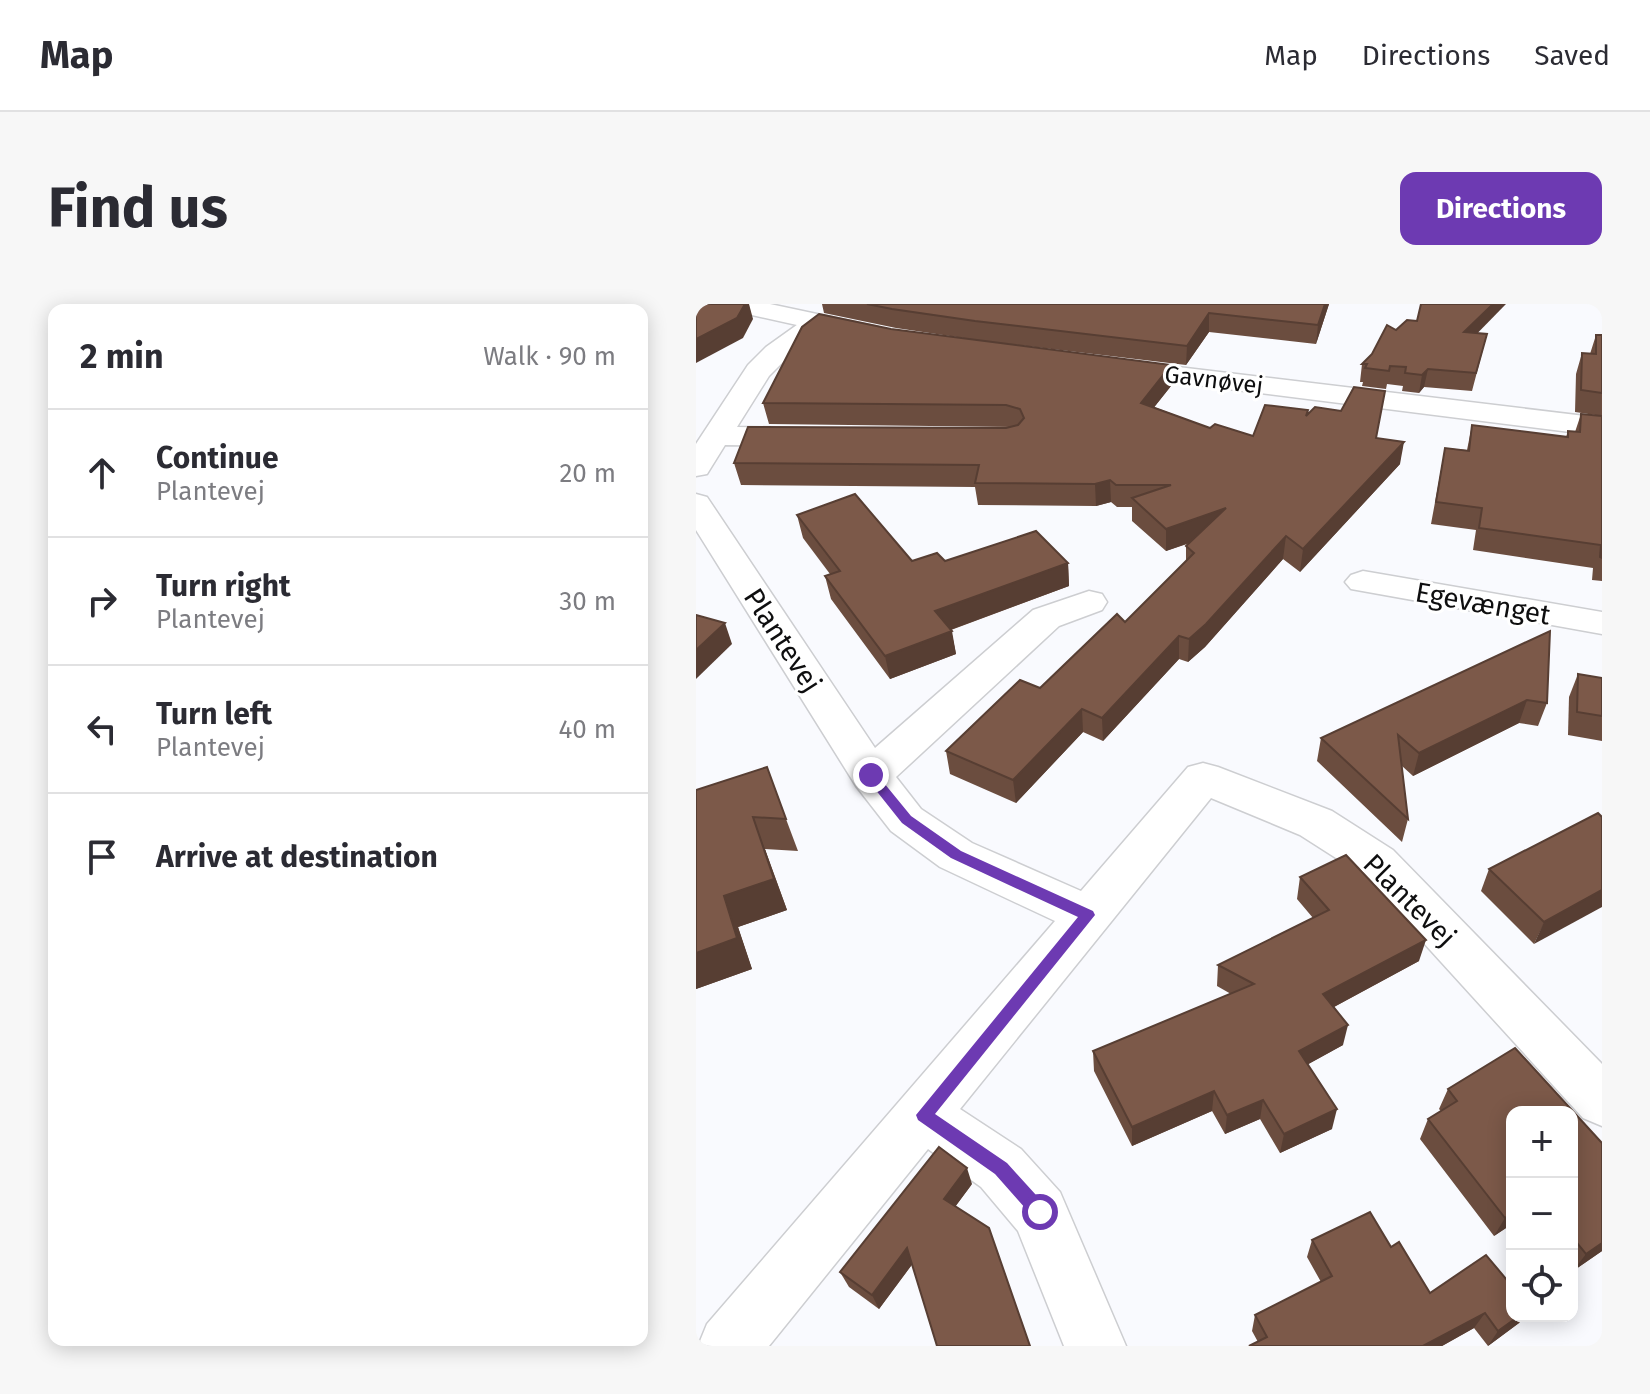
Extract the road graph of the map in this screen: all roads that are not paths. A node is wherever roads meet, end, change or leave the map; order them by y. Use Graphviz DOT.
graph roads {
  1 [pos="734,304"];
  2 [pos="817,323"];
  3 [pos="895,339"];
  4 [pos="1087,364"];
  5 [pos="1602,427"];
  6 [pos="716,436"];
  7 [pos="839,437"];
  8 [pos="696,467"];
  9 [pos="696,504"];
  10 [pos="1363,582"];
  11 [pos="1089,602"];
  12 [pos="1602,623"];
  13 [pos="871,775"];
  14 [pos="1088,915"];
  15 [pos="1602,1101"];
  16 [pos="924,1115"];
  17 [pos="729,1346"];
  18 [pos="1095,1346"];
  1 -- 2 [label="street"];
  2 -- 3 [label="street"];
  2 -- 6 [label="street"];
  4 -- 5 [label="street, Gavnøvej"];
  6 -- 7 [label="street"];
  6 -- 8 [label="street"];
  9 -- 13 [label="street, Plantevej"];
  10 -- 12 [label="street, Egevænget"];
  11 -- 13 [label="street"];
  13 -- 14 [label="street, Plantevej"];
  14 -- 15 [label="street, Plantevej"];
  14 -- 16 [label="street, Plantevej"];
  16 -- 17 [label="street, Plantevej"];
  16 -- 18 [label="street"];
}
